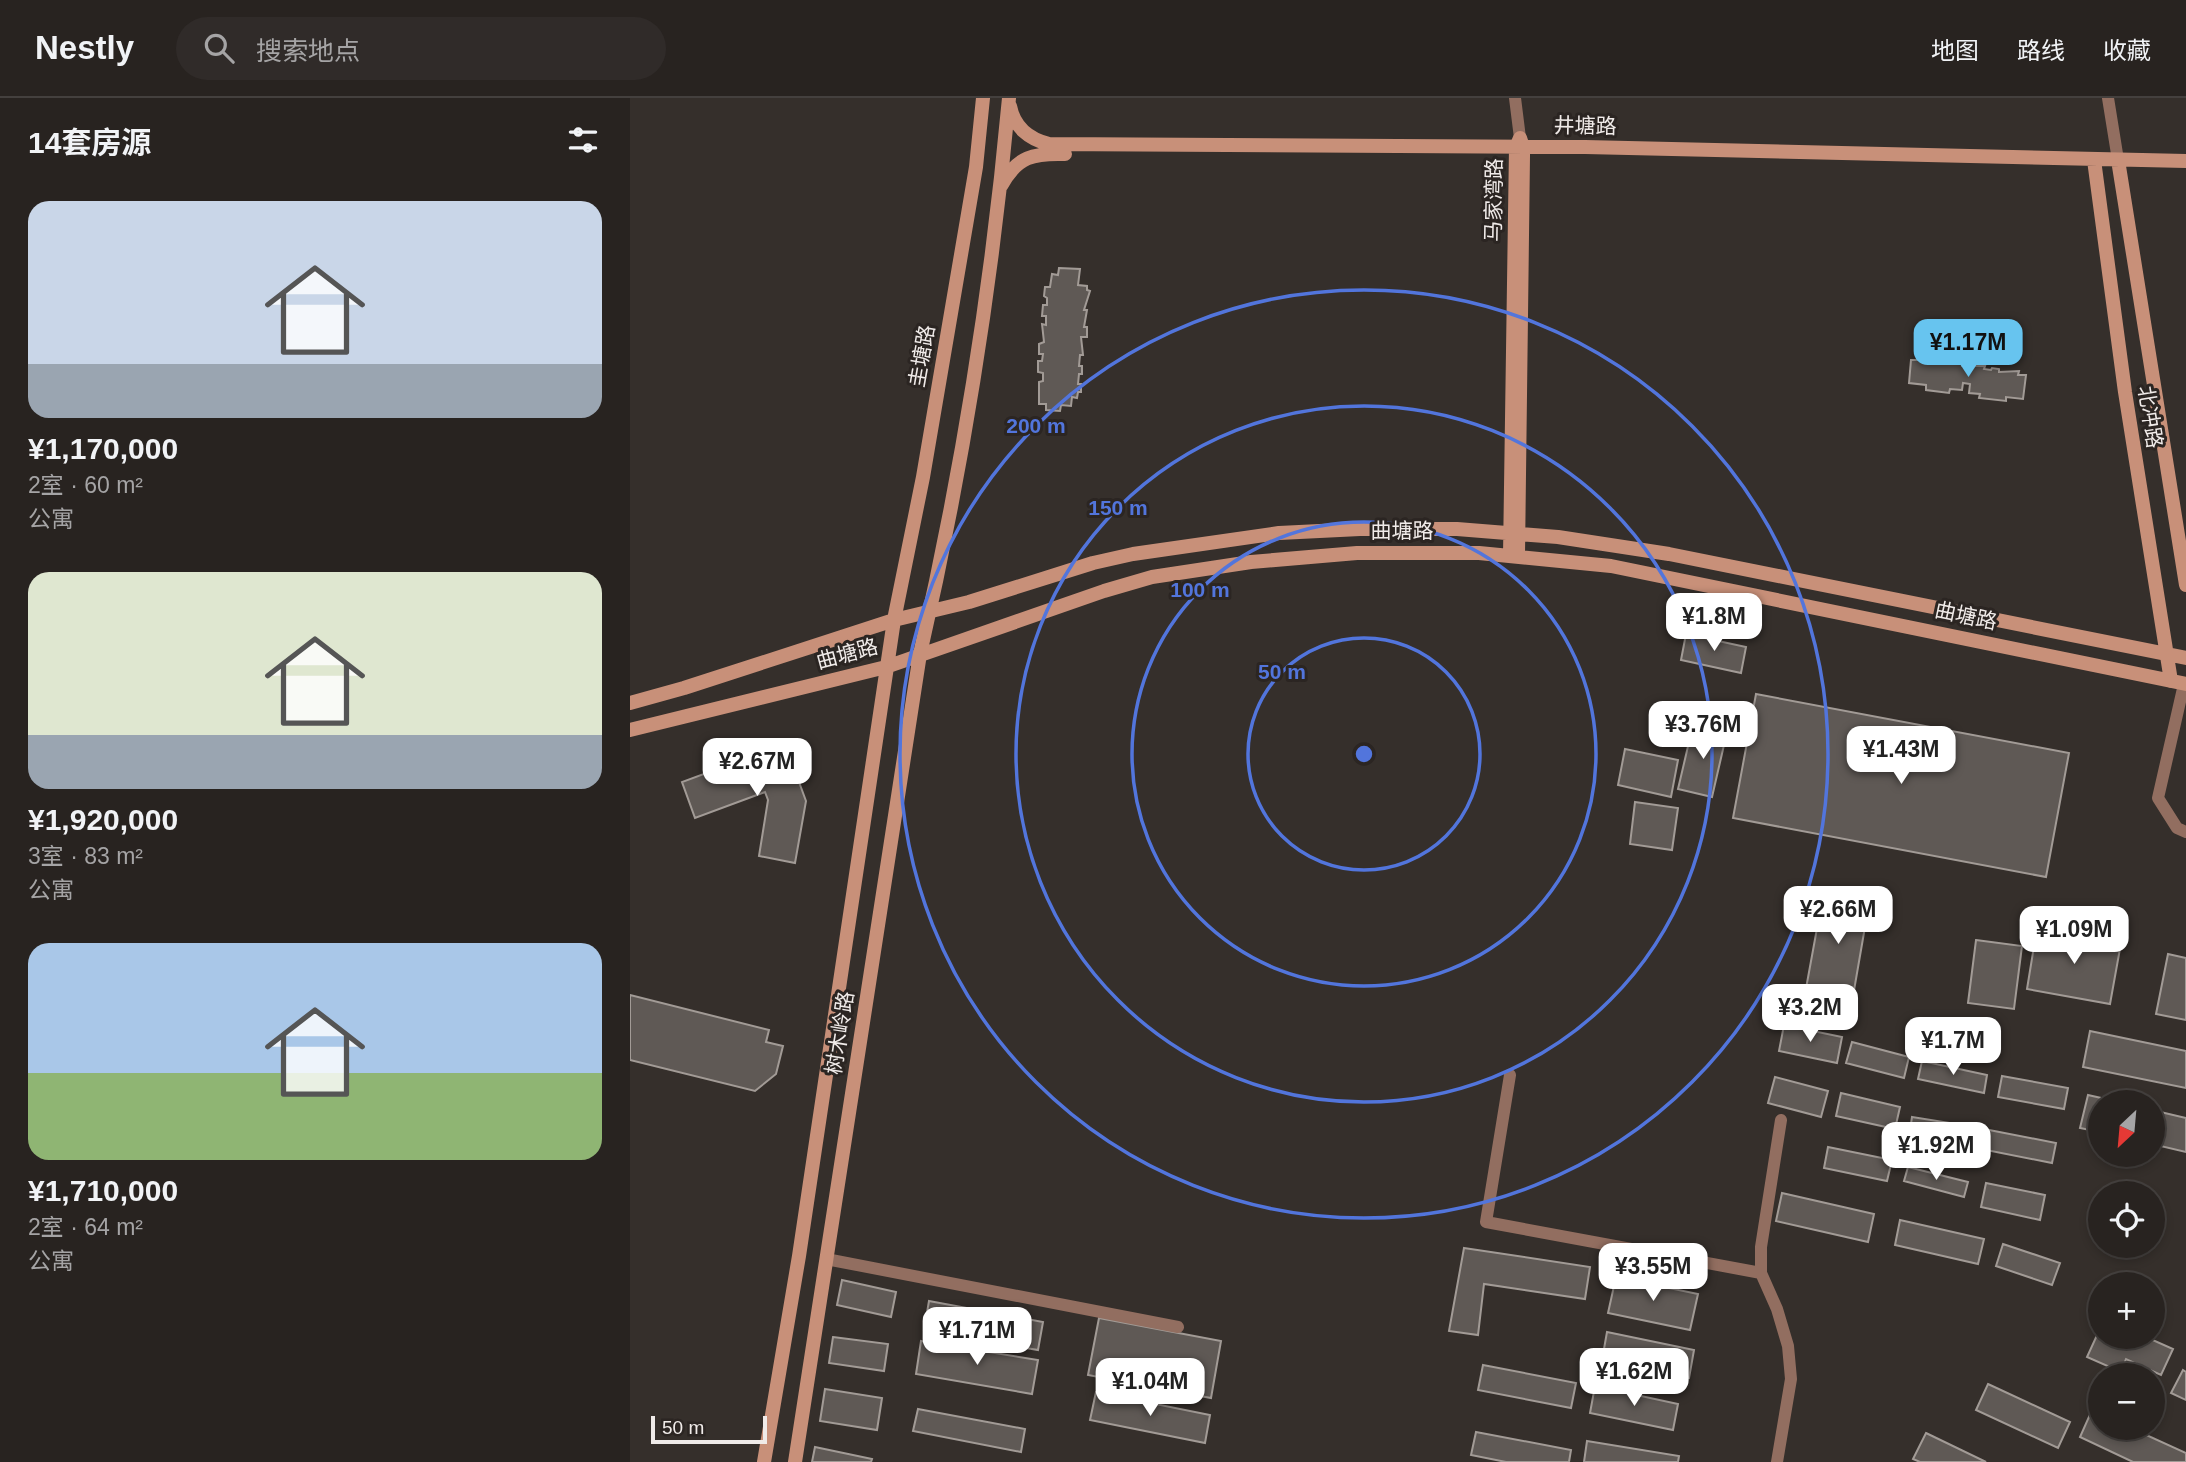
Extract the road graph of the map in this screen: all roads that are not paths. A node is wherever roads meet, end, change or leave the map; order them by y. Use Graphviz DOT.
graph roads {
  1 [pos="983,98"];
  2 [pos="1515,98"];
  3 [pos="2108,98"];
  4 [pos="1009,99"];
  5 [pos="1519,148"];
  6 [pos="2186,161"];
  7 [pos="2094,164"];
  8 [pos="2118,165"];
  9 [pos="2186,170"];
  10 [pos="1001,187"];
  11 [pos="1515,533"];
  12 [pos="1514,555"];
  13 [pos="2186,585"];
  14 [pos="930,611"];
  15 [pos="894,620"];
  16 [pos="920,654"];
  17 [pos="2167,654"];
  18 [pos="2186,658"];
  19 [pos="886,667"];
  20 [pos="2181,683"];
  21 [pos="630,703"];
  22 [pos="630,730"];
  23 [pos="2186,832"];
  24 [pos="1510,1075"];
  25 [pos="1781,1120"];
  26 [pos="827,1259"];
  27 [pos="1761,1273"];
  28 [pos="1178,1327"];
  29 [pos="764,1462"];
  30 [pos="795,1462"];
  31 [pos="1777,1462"];
  1 -- 15 [label="main road, 圭塘路"];
  2 -- 5 [label="street"];
  3 -- 8 [label="street"];
  4 -- 5 [label="main road, 井塘路"];
  4 -- 10 [label="main road"];
  5 -- 7 [label="main road, 井塘路"];
  5 -- 10 [label="main road, 井塘路"];
  5 -- 11 [label="main road, 马家湾路"];
  6 -- 8 [label="main road, 井塘路"];
  7 -- 8 [label="main road, 井塘路"];
  7 -- 17 [label="main road, 北冲路"];
  8 -- 9 [label="main road, 井塘路"];
  8 -- 13 [label="main road, 北冲路"];
  10 -- 14 [label="main road"];
  11 -- 12 [label="main road, 马家湾路"];
  11 -- 14 [label="main road, 曲塘路"];
  11 -- 17 [label="main road, 曲塘路"];
  12 -- 16 [label="main road, 曲塘路"];
  12 -- 20 [label="main road, 曲塘路"];
  14 -- 15 [label="main road, 曲塘路"];
  14 -- 16 [label="main road, 树木岭路"];
  15 -- 19 [label="main road, 树木岭路"];
  15 -- 21 [label="main road, 曲塘路"];
  16 -- 19 [label="main road, 曲塘路"];
  16 -- 26 [label="main road, 树木岭路"];
  17 -- 18 [label="main road, 曲塘路"];
  17 -- 20 [label="main road, 北冲路"];
  19 -- 22 [label="main road, 曲塘路"];
  19 -- 29 [label="main road, 树木岭路"];
  20 -- 23 [label="street"];
  24 -- 27 [label="street"];
  25 -- 27 [label="street"];
  26 -- 28 [label="street"];
  26 -- 30 [label="main road, 树木岭路"];
  27 -- 31 [label="street"];
}
